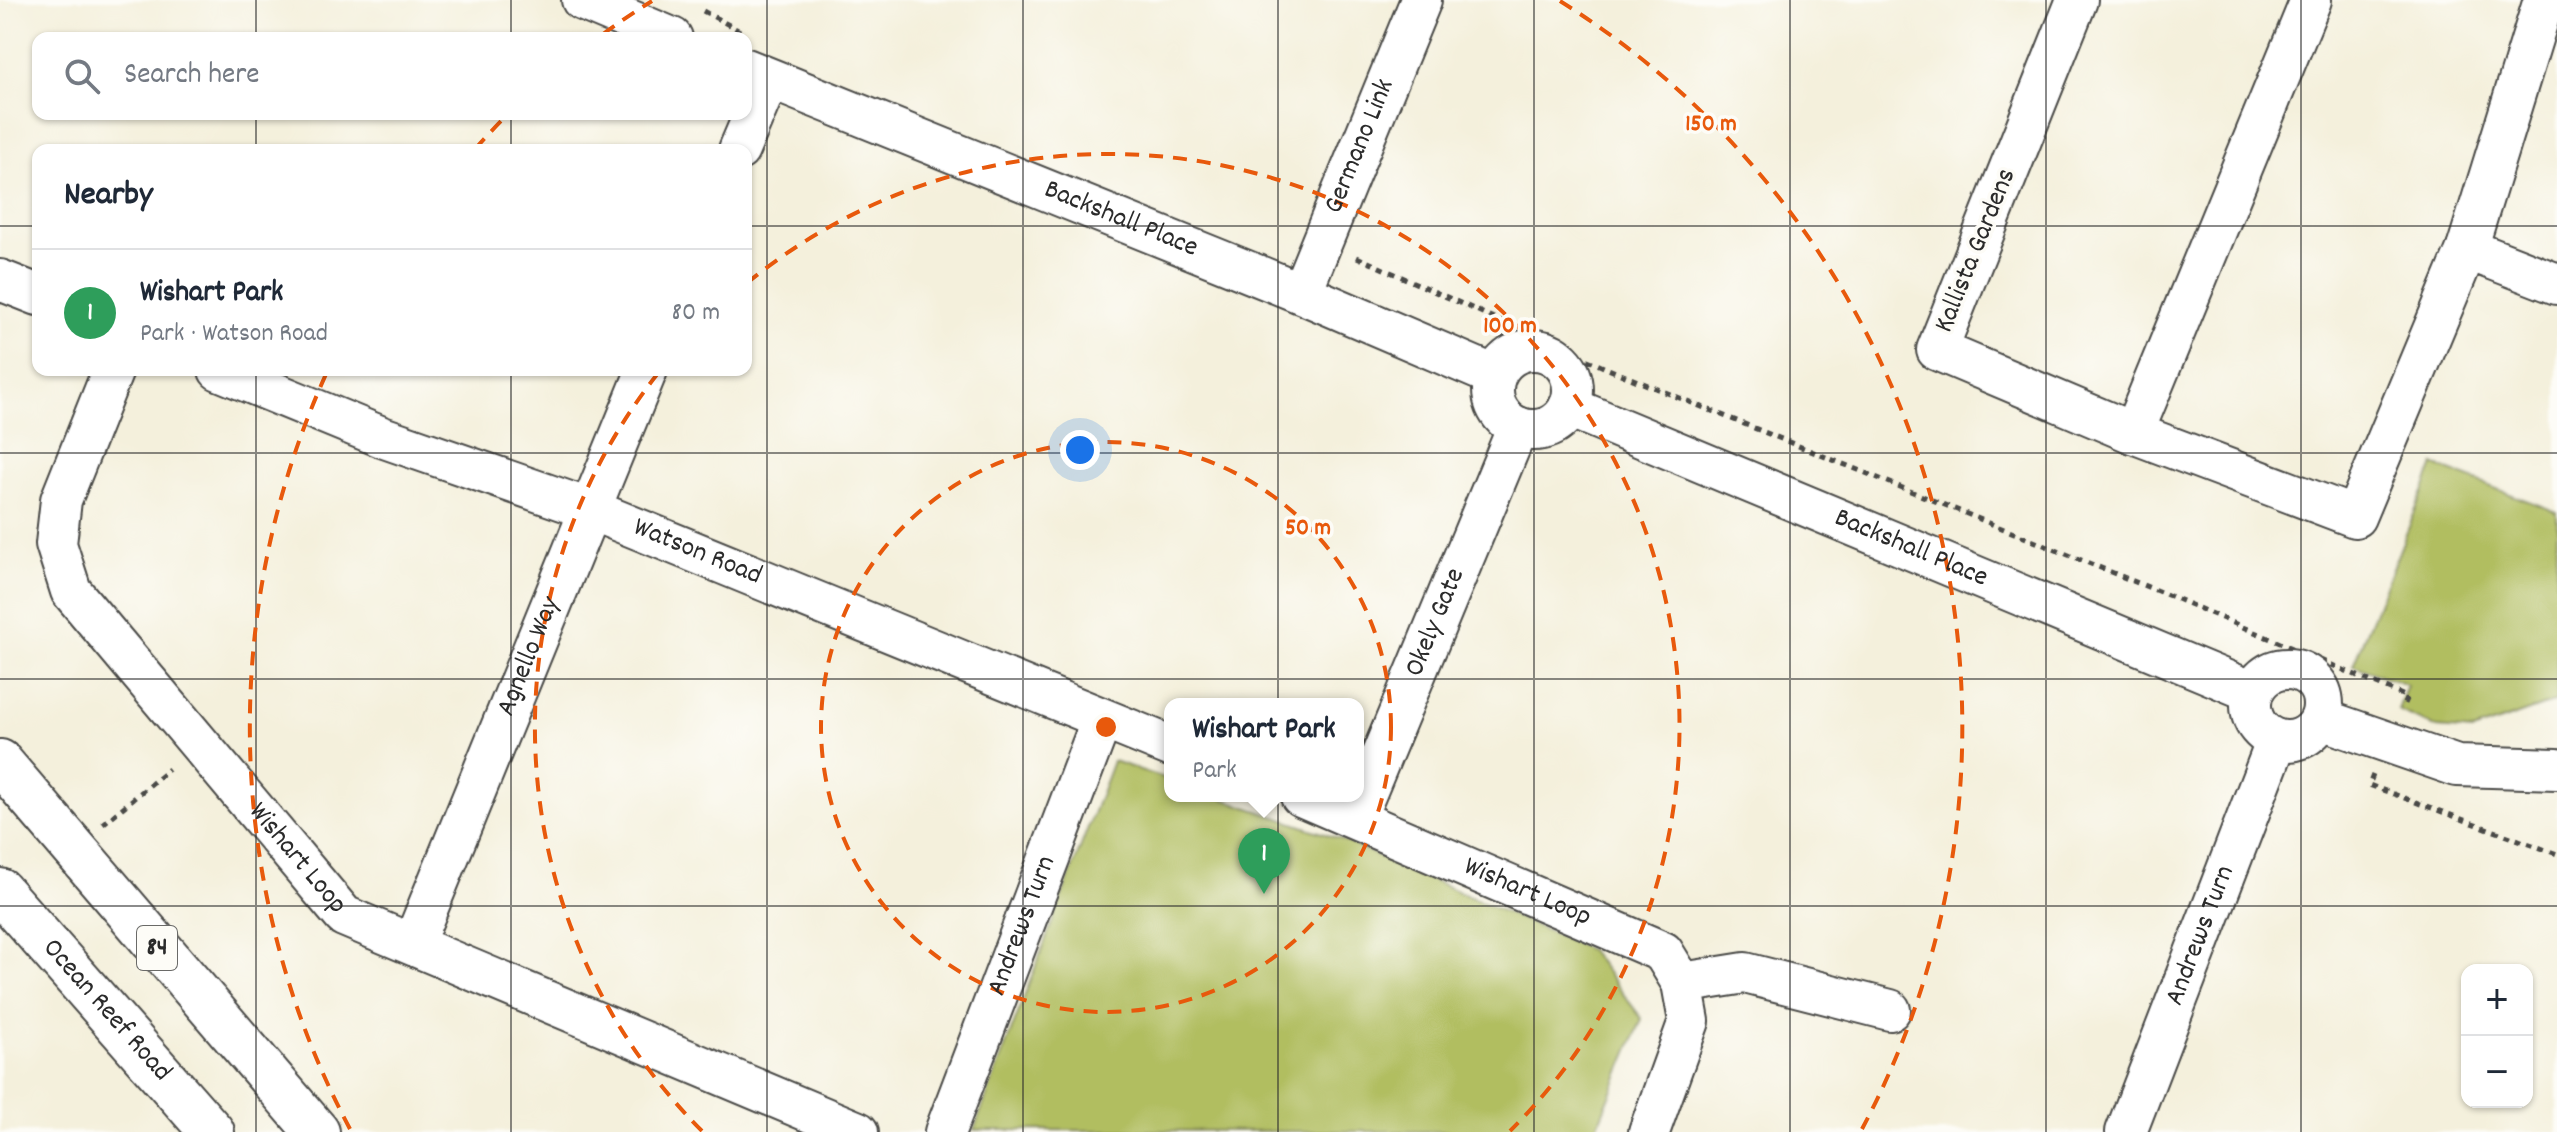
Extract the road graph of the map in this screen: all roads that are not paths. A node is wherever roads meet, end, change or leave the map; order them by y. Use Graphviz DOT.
graph roads {
  1 [pos="582,0"];
  2 [pos="1421,0"];
  3 [pos="2077,0"];
  4 [pos="2311,0"];
  5 [pos="2544,0"];
  6 [pos="658,32"];
  7 [pos="758,74"];
  8 [pos="752,98"];
  9 [pos="746,120"];
  10 [pos="740,144"];
  11 [pos="2467,249"];
  12 [pos="0,280"];
  13 [pos="2557,284"];
  14 [pos="32,293"];
  15 [pos="1301,293"];
  16 [pos="111,376"];
  17 [pos="234,376"];
  18 [pos="644,376"];
  19 [pos="1495,376"];
  20 [pos="1569,407"];
  21 [pos="1518,427"];
  22 [pos="2133,433"];
  23 [pos="589,509"];
  24 [pos="2253,692"];
  25 [pos="1102,719"];
  26 [pos="2321,719"];
  27 [pos="2277,740"];
  28 [pos="1164,744"];
  29 [pos="0,762"];
  30 [pos="2557,769"];
  31 [pos="1364,798"];
  32 [pos="1317,802"];
  33 [pos="1362,802"];
  34 [pos="1356,817"];
  35 [pos="0,891"];
  36 [pos="413,944"];
  37 [pos="1682,983"];
  38 [pos="1890,1010"];
  39 [pos="212,1132"];
  40 [pos="317,1132"];
  41 [pos="858,1132"];
  42 [pos="945,1132"];
  43 [pos="1649,1132"];
  44 [pos="2126,1132"];
  1 -- 6 [label="street"];
  2 -- 15 [label="street, Germano Link"];
  3 -- 22 [label="street, Kallista Gardens"];
  4 -- 22 [label="street"];
  5 -- 11 [label="street, Kallista Gardens"];
  7 -- 8 [label="street"];
  7 -- 15 [label="street, Backshall Place"];
  9 -- 10 [label="street"];
  11 -- 13 [label="street"];
  11 -- 22 [label="street, Kallista Gardens"];
  12 -- 14 [label="street"];
  15 -- 19 [label="street, Backshall Place"];
  16 -- 36 [label="street, Wishart Loop"];
  17 -- 23 [label="street, Watson Road"];
  18 -- 23 [label="street, Agnello Way"];
  19 -- 20 [label="street"];
  19 -- 21 [label="street"];
  20 -- 21 [label="street"];
  20 -- 24 [label="street, Backshall Place"];
  21 -- 31 [label="street, Okely Gate"];
  23 -- 25 [label="street, Watson Road"];
  23 -- 36 [label="street, Agnello Way"];
  24 -- 26 [label="street"];
  24 -- 27 [label="street"];
  25 -- 28 [label="street, Watson Road"];
  25 -- 42 [label="street, Andrews Turn"];
  26 -- 27 [label="street"];
  26 -- 30 [label="street"];
  27 -- 44 [label="street, Andrews Turn"];
  29 -- 40 [label="main road, 84"];
  32 -- 34 [label="street"];
  33 -- 34 [label="street, Okely Gate"];
  34 -- 37 [label="street, Wishart Loop"];
  35 -- 39 [label="main road, Ocean Reef Road"];
  36 -- 41 [label="street, Wishart Loop"];
  37 -- 38 [label="street"];
  37 -- 43 [label="street, Wishart Loop"];
}
